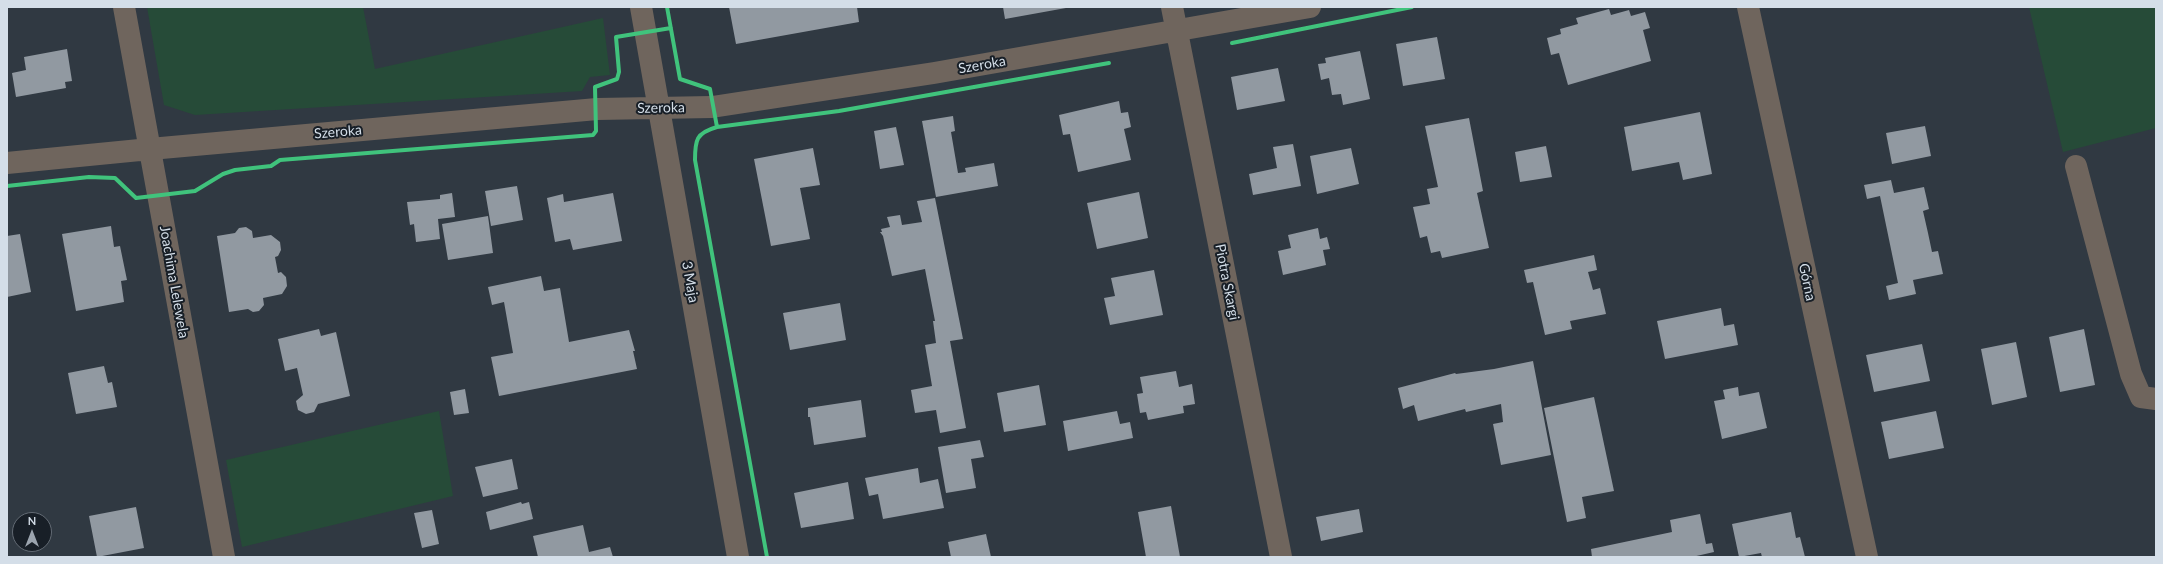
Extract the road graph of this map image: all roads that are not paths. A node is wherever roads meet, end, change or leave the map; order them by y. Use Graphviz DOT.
graph roads {
  1 [pos="124,7"];
  2 [pos="641,7"];
  3 [pos="1172,7"];
  4 [pos="1310,7"];
  5 [pos="1748,7"];
  6 [pos="1177,31"];
  7 [pos="659,108"];
  8 [pos="150,149"];
  9 [pos="7,163"];
  10 [pos="2076,166"];
  11 [pos="2156,399"];
  12 [pos="224,557"];
  13 [pos="738,557"];
  14 [pos="1280,557"];
  15 [pos="1866,557"];
  1 -- 8 [label="street, Joachima Lelewela"];
  2 -- 7 [label="street, 3 Maja"];
  3 -- 6 [label="street, Piotra Skargi"];
  4 -- 6 [label="street, Szeroka"];
  5 -- 15 [label="street, Górna"];
  6 -- 7 [label="street, Szeroka"];
  6 -- 14 [label="street, Piotra Skargi"];
  7 -- 8 [label="street, Szeroka"];
  7 -- 13 [label="street, 3 Maja"];
  8 -- 9 [label="street, Szeroka"];
  8 -- 12 [label="street, Joachima Lelewela"];
  10 -- 11 [label="street"];
}
